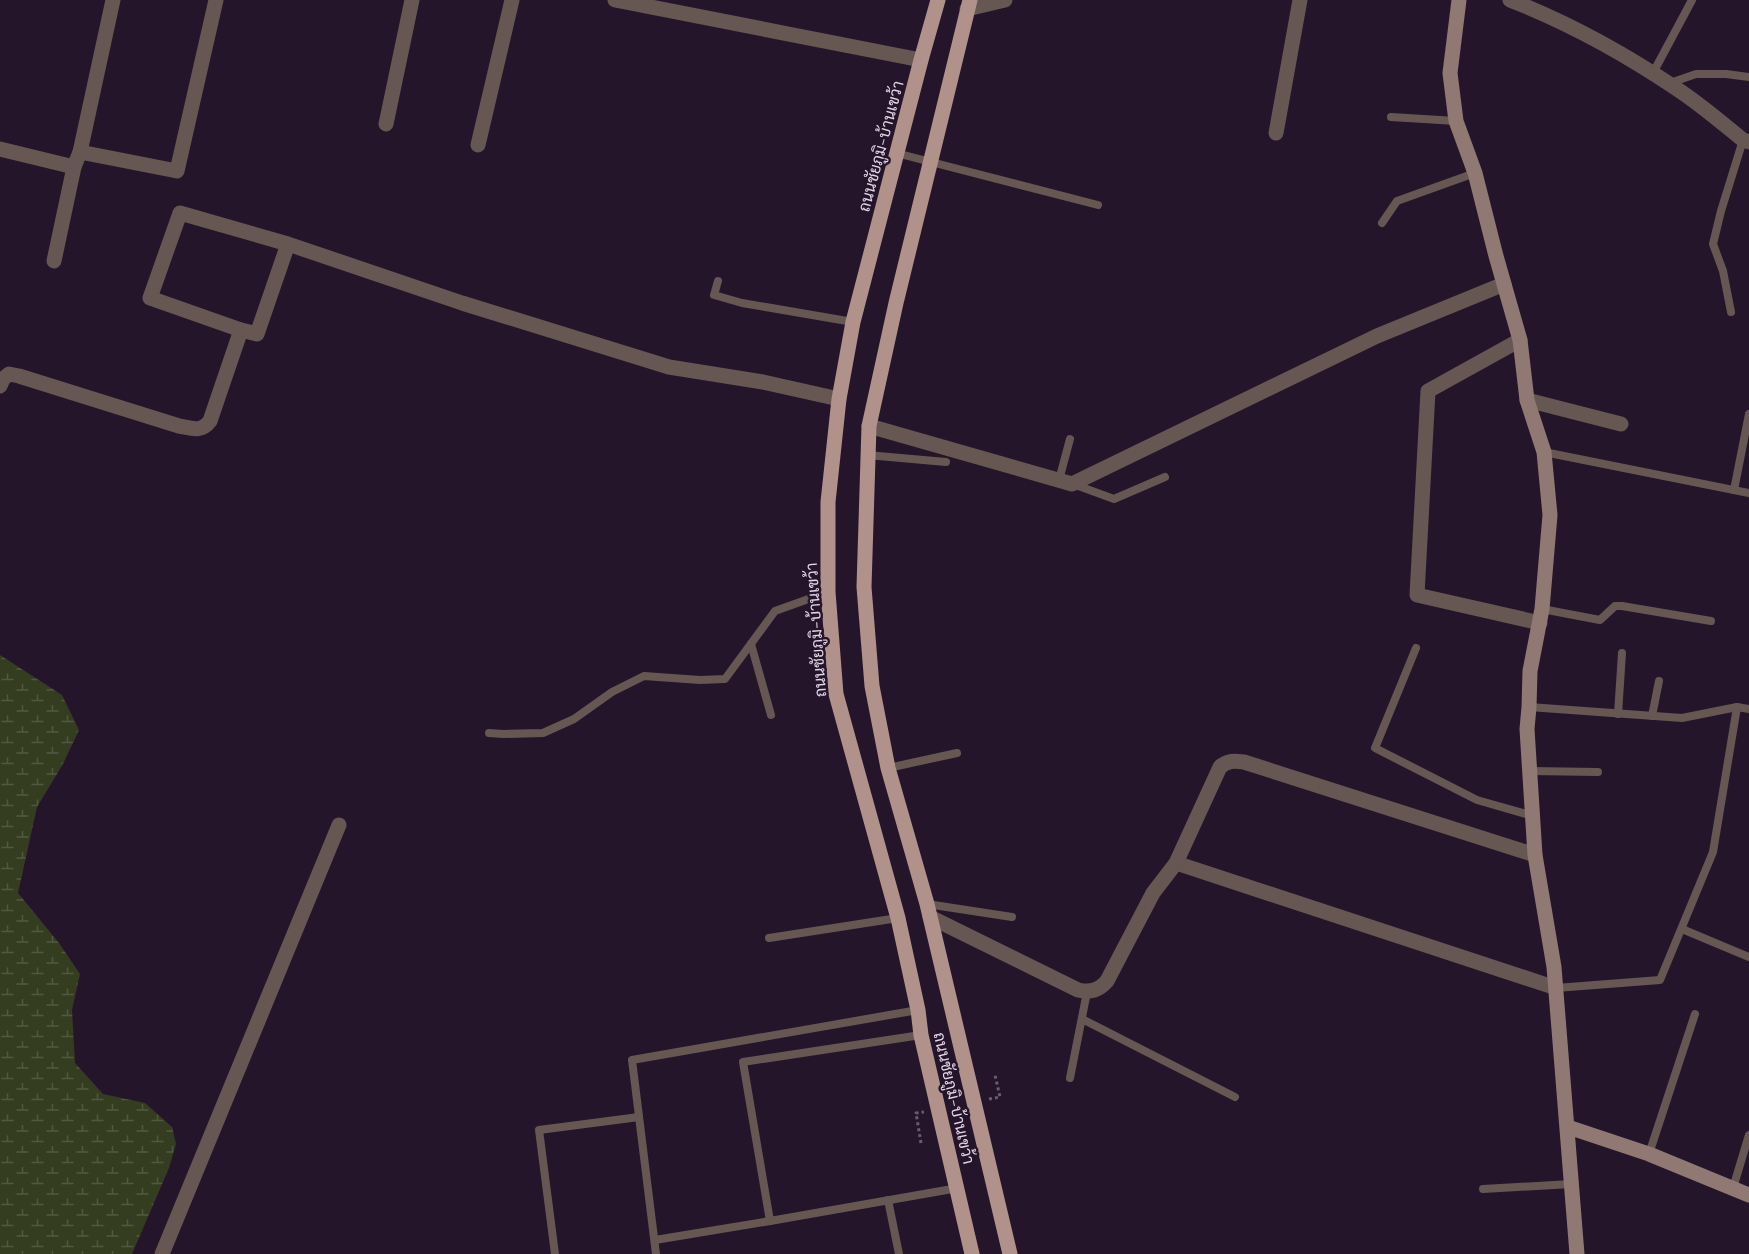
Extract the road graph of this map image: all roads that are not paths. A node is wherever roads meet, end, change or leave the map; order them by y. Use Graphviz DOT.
graph roads {
  1 [pos="113,0"];
  2 [pos="216,0"];
  3 [pos="412,0"];
  4 [pos="512,0"];
  5 [pos="615,0"];
  6 [pos="938,0"];
  7 [pos="1005,0"];
  8 [pos="1300,0"];
  9 [pos="1459,0"];
  10 [pos="1510,0"];
  11 [pos="1692,0"];
  12 [pos="968,4"];
  13 [pos="921,60"];
  14 [pos="1653,73"];
  15 [pos="1749,77"];
  16 [pos="1669,83"];
  17 [pos="1391,117"];
  18 [pos="1456,121"];
  19 [pos="386,124"];
  20 [pos="1276,133"];
  21 [pos="1746,141"];
  22 [pos="478,145"];
  23 [pos="0,149"];
  24 [pos="80,152"];
  25 [pos="896,153"];
  26 [pos="929,163"];
  27 [pos="74,167"];
  28 [pos="1476,173"];
  29 [pos="1098,205"];
  30 [pos="1382,223"];
  31 [pos="288,244"];
  32 [pos="54,261"];
  33 [pos="718,281"];
  34 [pos="1504,284"];
  35 [pos="1731,312"];
  36 [pos="853,322"];
  37 [pos="241,330"];
  38 [pos="1520,340"];
  39 [pos="0,386"];
  40 [pos="839,399"];
  41 [pos="1527,400"];
  42 [pos="1749,414"];
  43 [pos="1621,424"];
  44 [pos="869,426"];
  45 [pos="1070,439"];
  46 [pos="1544,452"];
  47 [pos="867,455"];
  48 [pos="946,462"];
  49 [pos="1165,477"];
  50 [pos="1065,482"];
  51 [pos="1734,490"];
  52 [pos="1749,493"];
  53 [pos="828,592"];
  54 [pos="1541,616"];
  55 [pos="1711,621"];
  56 [pos="751,644"];
  57 [pos="1416,648"];
  58 [pos="1622,653"];
  59 [pos="1659,681"];
  60 [pos="1529,707"];
  61 [pos="1737,707"];
  62 [pos="1749,709"];
  63 [pos="1618,714"];
  64 [pos="771,715"];
  65 [pos="1652,716"];
  66 [pos="489,733"];
  67 [pos="957,753"];
  68 [pos="888,768"];
  69 [pos="1530,771"];
  70 [pos="1598,772"];
  71 [pos="1533,816"];
  72 [pos="339,825"];
  73 [pos="1534,855"];
  74 [pos="1176,864"];
  75 [pos="928,911"];
  76 [pos="1012,917"];
  77 [pos="898,918"];
  78 [pos="1682,929"];
  79 [pos="769,938"];
  80 [pos="1749,957"];
  81 [pos="1556,988"];
  82 [pos="1087,992"];
  83 [pos="918,1010"];
  84 [pos="1695,1014"];
  85 [pos="1082,1018"];
  86 [pos="921,1035"];
  87 [pos="1071,1078"];
  88 [pos="1235,1097"];
  89 [pos="639,1117"];
  90 [pos="1568,1127"];
  91 [pos="1749,1135"];
  92 [pos="1649,1154"];
  93 [pos="1571,1184"];
  94 [pos="957,1188"];
  95 [pos="1732,1188"];
  96 [pos="1483,1189"];
  97 [pos="1749,1195"];
  98 [pos="888,1200"];
  99 [pos="770,1221"];
  100 [pos="654,1240"];
  101 [pos="162,1254"];
  102 [pos="555,1254"];
  103 [pos="656,1254"];
  104 [pos="899,1254"];
  105 [pos="972,1254"];
  106 [pos="1010,1254"];
  107 [pos="1577,1254"];
  1 -- 24 [label="street"];
  2 -- 24 [label="street"];
  3 -- 19 [label="street"];
  4 -- 22 [label="street"];
  5 -- 13 [label="street"];
  6 -- 13 [label="main road, ถนนชัยภูมิ-บ้านเขว้า"];
  7 -- 12 [label="street"];
  8 -- 20 [label="street"];
  9 -- 18 [label="street"];
  10 -- 14 [label="street"];
  11 -- 14 [label="lane"];
  12 -- 26 [label="main road, ถนนชัยภูมิ-บ้านเขว้า"];
  13 -- 25 [label="main road, ถนนชัยภูมิ-บ้านเขว้า"];
  14 -- 16 [label="street"];
  15 -- 16 [label="lane"];
  16 -- 21 [label="street"];
  17 -- 18 [label="lane"];
  18 -- 28 [label="street"];
  21 -- 35 [label="lane"];
  23 -- 27 [label="street"];
  24 -- 27 [label="street"];
  25 -- 26 [label="lane"];
  25 -- 36 [label="main road, ถนนชัยภูมิ-บ้านเขว้า"];
  26 -- 29 [label="lane"];
  26 -- 44 [label="main road, ถนนชัยภูมิ-บ้านเขว้า"];
  27 -- 32 [label="street"];
  28 -- 30 [label="lane"];
  28 -- 34 [label="street"];
  31 -- 37 [label="street"];
  31 -- 37 [label="street"];
  31 -- 40 [label="street"];
  33 -- 36 [label="lane"];
  34 -- 38 [label="street"];
  34 -- 50 [label="street"];
  36 -- 40 [label="main road, ถนนชัยภูมิ-บ้านเขว้า"];
  37 -- 39 [label="street"];
  38 -- 41 [label="street"];
  38 -- 54 [label="street"];
  40 -- 53 [label="main road, ถนนชัยภูมิ-บ้านเขว้า"];
  41 -- 43 [label="street"];
  41 -- 46 [label="street"];
  42 -- 51 [label="lane"];
  44 -- 47 [label="main road, ถนนชัยภูมิ-บ้านเขว้า"];
  44 -- 50 [label="street"];
  45 -- 50 [label="lane"];
  46 -- 51 [label="lane"];
  46 -- 54 [label="street"];
  47 -- 48 [label="lane"];
  47 -- 68 [label="main road, ถนนชัยภูมิ-บ้านเขว้า"];
  49 -- 50 [label="lane"];
  51 -- 52 [label="lane"];
  53 -- 56 [label="lane"];
  53 -- 77 [label="main road, ถนนชัยภูมิ-บ้านเขว้า"];
  54 -- 55 [label="lane"];
  54 -- 60 [label="street"];
  56 -- 64 [label="lane"];
  56 -- 66 [label="lane"];
  57 -- 71 [label="lane"];
  58 -- 63 [label="lane"];
  59 -- 65 [label="lane"];
  60 -- 63 [label="lane"];
  60 -- 69 [label="street"];
  61 -- 62 [label="lane"];
  61 -- 65 [label="lane"];
  61 -- 78 [label="lane"];
  63 -- 65 [label="lane"];
  67 -- 68 [label="lane"];
  68 -- 75 [label="main road, ถนนชัยภูมิ-บ้านเขว้า"];
  69 -- 70 [label="lane"];
  69 -- 71 [label="street"];
  71 -- 73 [label="street"];
  72 -- 101 [label="street"];
  73 -- 74 [label="street"];
  73 -- 81 [label="street"];
  74 -- 81 [label="street"];
  74 -- 82 [label="street"];
  75 -- 76 [label="lane"];
  75 -- 82 [label="street"];
  75 -- 106 [label="main road, ถนนชัยภูมิ-บ้านเขว้า"];
  77 -- 79 [label="lane"];
  77 -- 83 [label="main road, ถนนชัยภูมิ-บ้านเขว้า"];
  78 -- 80 [label="lane"];
  78 -- 81 [label="lane"];
  81 -- 90 [label="street"];
  82 -- 85 [label="lane"];
  83 -- 86 [label="main road, ถนนชัยภูมิ-บ้านเขว้า"];
  83 -- 89 [label="lane"];
  84 -- 92 [label="lane"];
  85 -- 87 [label="lane"];
  85 -- 88 [label="lane"];
  86 -- 94 [label="main road, ถนนชัยภูมิ-บ้านเขว้า"];
  86 -- 99 [label="lane"];
  89 -- 100 [label="lane"];
  89 -- 102 [label="lane"];
  90 -- 92 [label="street"];
  90 -- 93 [label="street"];
  91 -- 95 [label="lane"];
  92 -- 95 [label="street"];
  93 -- 96 [label="lane"];
  93 -- 107 [label="street"];
  94 -- 98 [label="lane"];
  94 -- 105 [label="main road, ถนนชัยภูมิ-บ้านเขว้า"];
  95 -- 97 [label="street"];
  98 -- 99 [label="lane"];
  98 -- 104 [label="lane"];
  99 -- 100 [label="lane"];
  100 -- 103 [label="lane"];
}
